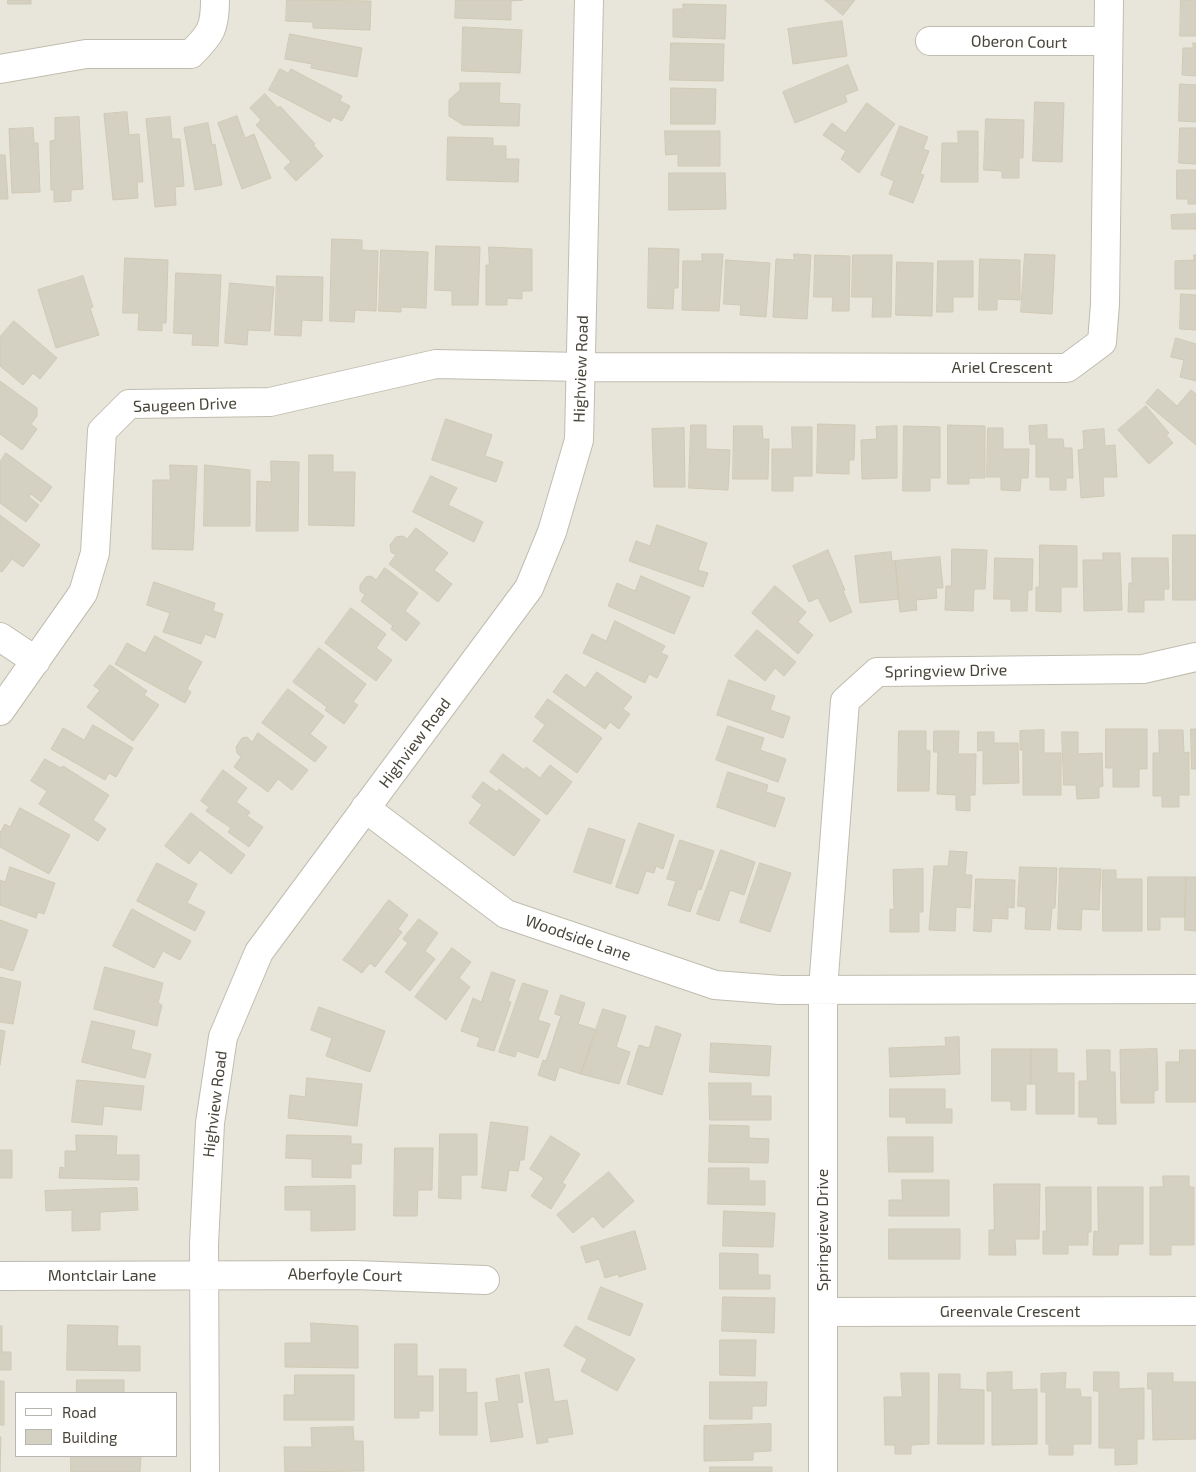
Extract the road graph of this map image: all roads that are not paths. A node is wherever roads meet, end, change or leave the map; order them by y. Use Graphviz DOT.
graph roads {
  1 [pos="215,0"];
  2 [pos="589,0"];
  3 [pos="1109,0"];
  4 [pos="930,40"];
  5 [pos="1108,41"];
  6 [pos="0,69"];
  7 [pos="581,367"];
  8 [pos="0,636"];
  9 [pos="1196,657"];
  10 [pos="36,661"];
  11 [pos="0,711"];
  12 [pos="365,808"];
  13 [pos="823,989"];
  14 [pos="1196,989"];
  15 [pos="0,1276"];
  16 [pos="205,1276"];
  17 [pos="485,1280"];
  18 [pos="1196,1311"];
  19 [pos="823,1312"];
  20 [pos="205,1472"];
  21 [pos="824,1472"];
  1 -- 6 [label="street"];
  2 -- 7 [label="street, Highview Road"];
  3 -- 5 [label="street, Ariel Crescent"];
  4 -- 5 [label="street, Oberon Court"];
  5 -- 7 [label="street, Ariel Crescent"];
  7 -- 10 [label="street, Saugeen Drive"];
  7 -- 12 [label="street, Highview Road"];
  8 -- 10 [label="street"];
  9 -- 13 [label="street, Springview Drive"];
  10 -- 11 [label="street, Saugeen Drive"];
  12 -- 13 [label="street, Woodside Lane"];
  12 -- 16 [label="street, Highview Road"];
  13 -- 14 [label="street"];
  13 -- 19 [label="street, Springview Drive"];
  15 -- 16 [label="street, Montclair Lane"];
  16 -- 17 [label="street, Aberfoyle Court"];
  16 -- 20 [label="street, Highview Road"];
  18 -- 19 [label="street, Greenvale Crescent"];
  19 -- 21 [label="street, Springview Drive"];
}
